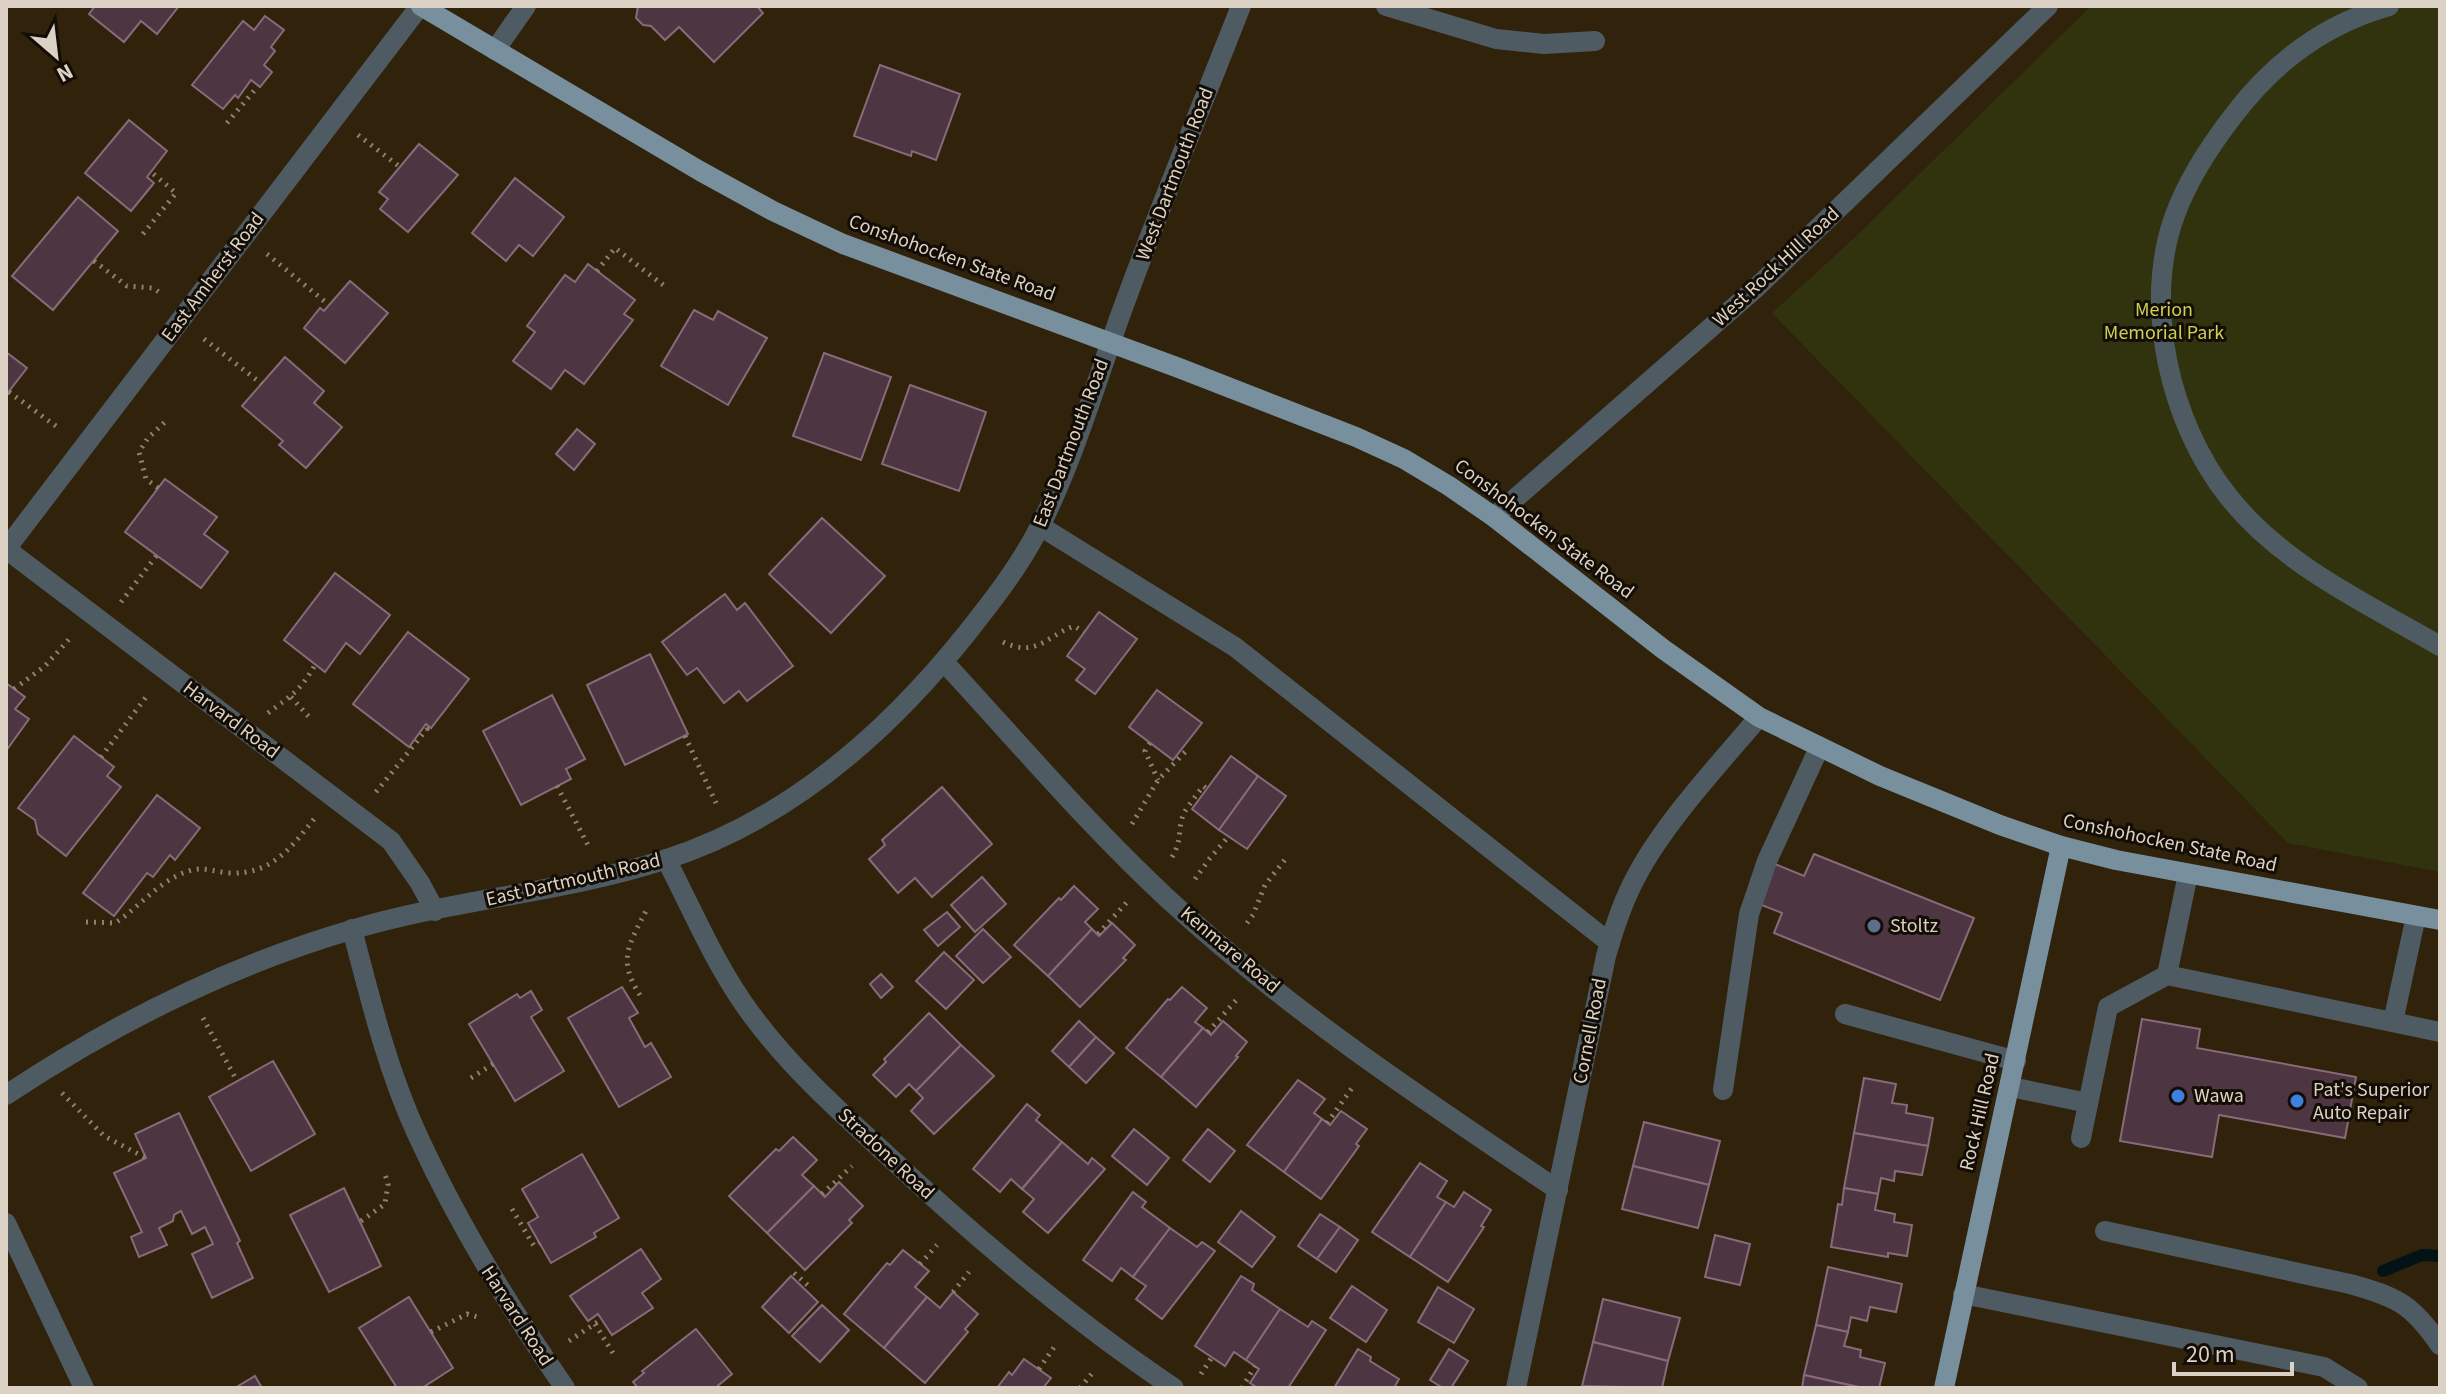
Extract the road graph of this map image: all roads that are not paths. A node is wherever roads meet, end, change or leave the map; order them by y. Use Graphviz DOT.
graph roads {
  1 [pos="421,6"];
  2 [pos="526,6"];
  3 [pos="1241,6"];
  4 [pos="1386,6"];
  5 [pos="2048,6"];
  6 [pos="2389,6"];
  7 [pos="1595,41"];
  8 [pos="495,50"];
  9 [pos="1110,343"];
  10 [pos="1494,517"];
  11 [pos="1040,526"];
  12 [pos="6,549"];
  13 [pos="2440,646"];
  14 [pos="944,662"];
  15 [pos="1759,717"];
  16 [pos="1819,748"];
  17 [pos="2061,846"];
  18 [pos="666,859"];
  19 [pos="2188,874"];
  20 [pos="435,911"];
  21 [pos="2416,916"];
  22 [pos="2440,920"];
  23 [pos="352,929"];
  24 [pos="1610,943"];
  25 [pos="2167,975"];
  26 [pos="1845,1014"];
  27 [pos="2393,1022"];
  28 [pos="2440,1032"];
  29 [pos="2016,1061"];
  30 [pos="2011,1087"];
  31 [pos="1723,1090"];
  32 [pos="6,1095"];
  33 [pos="2088,1103"];
  34 [pos="2081,1138"];
  35 [pos="1558,1190"];
  36 [pos="6,1223"];
  37 [pos="2105,1231"];
  38 [pos="1963,1294"];
  39 [pos="2440,1345"];
  40 [pos="84,1388"];
  41 [pos="565,1388"];
  42 [pos="1174,1388"];
  43 [pos="1516,1388"];
  44 [pos="1944,1388"];
  45 [pos="2358,1388"];
  1 -- 8 [label="main road, Conshohocken State Road"];
  1 -- 12 [label="street, East Amherst Road"];
  2 -- 8 [label="street"];
  3 -- 9 [label="street, West Dartmouth Road"];
  4 -- 7 [label="street"];
  5 -- 10 [label="street, West Rock Hill Road"];
  6 -- 13 [label="street"];
  8 -- 9 [label="main road, Conshohocken State Road"];
  9 -- 10 [label="main road, Conshohocken State Road"];
  9 -- 11 [label="street, East Dartmouth Road"];
  10 -- 15 [label="main road, Conshohocken State Road"];
  11 -- 14 [label="street, East Dartmouth Road"];
  11 -- 24 [label="street"];
  12 -- 20 [label="street, Harvard Road"];
  14 -- 18 [label="street, East Dartmouth Road"];
  14 -- 35 [label="street, Kenmare Road"];
  15 -- 16 [label="main road, Conshohocken State Road"];
  15 -- 24 [label="street, Cornell Road"];
  16 -- 17 [label="main road, Conshohocken State Road"];
  16 -- 31 [label="street"];
  17 -- 19 [label="main road, Conshohocken State Road"];
  17 -- 29 [label="main road, Rock Hill Road"];
  18 -- 20 [label="street, East Dartmouth Road"];
  18 -- 42 [label="street, Stradone Road"];
  19 -- 21 [label="main road, Conshohocken State Road"];
  19 -- 25 [label="street"];
  20 -- 23 [label="street, East Dartmouth Road"];
  21 -- 22 [label="main road, Conshohocken State Road"];
  21 -- 27 [label="street"];
  23 -- 32 [label="street, East Dartmouth Road"];
  23 -- 41 [label="street, Harvard Road"];
  24 -- 35 [label="street, Cornell Road"];
  25 -- 27 [label="street"];
  25 -- 33 [label="street"];
  26 -- 29 [label="street"];
  27 -- 28 [label="street"];
  29 -- 30 [label="main road, Rock Hill Road"];
  30 -- 33 [label="street"];
  30 -- 38 [label="main road, Rock Hill Road"];
  33 -- 34 [label="street"];
  35 -- 43 [label="street, Cornell Road"];
  36 -- 40 [label="street"];
  37 -- 39 [label="street"];
  38 -- 44 [label="main road, Rock Hill Road"];
  38 -- 45 [label="street"];
}
